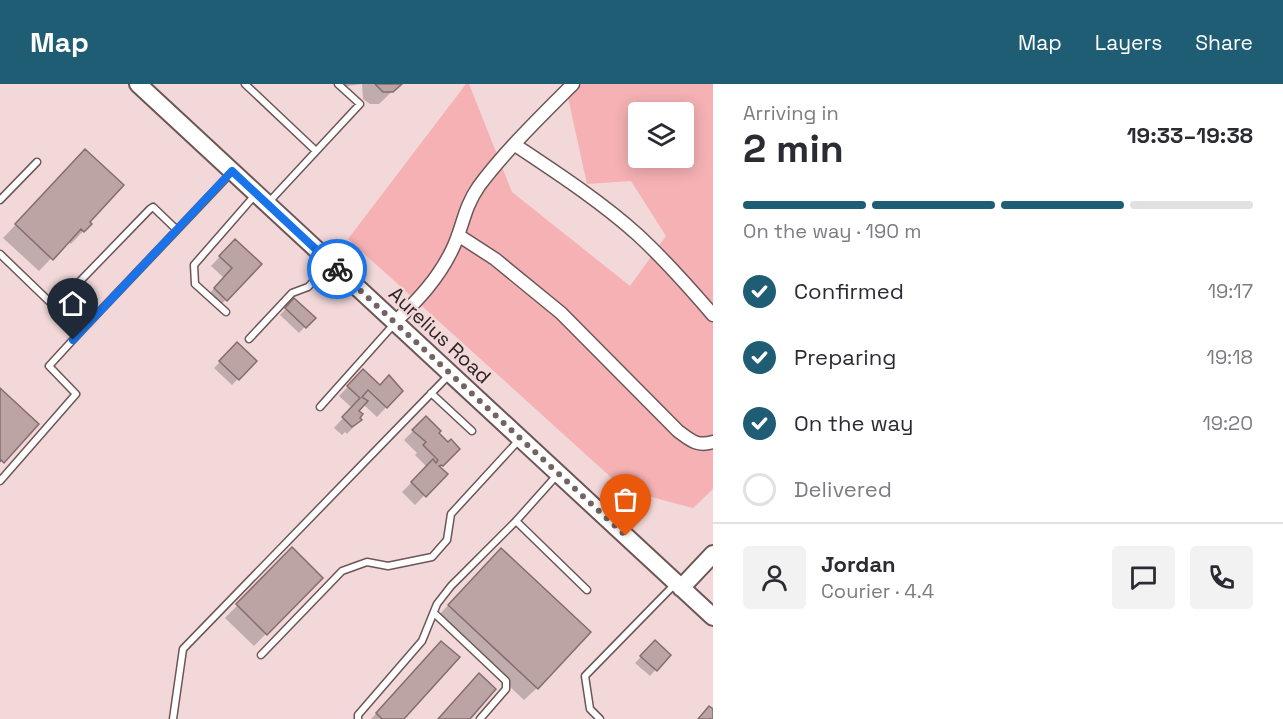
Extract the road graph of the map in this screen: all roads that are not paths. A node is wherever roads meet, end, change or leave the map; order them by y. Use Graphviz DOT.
graph roads {
  1 [pos="138,84"];
  2 [pos="245,84"];
  3 [pos="338,84"];
  4 [pos="573,84"];
  5 [pos="515,145"];
  6 [pos="316,151"];
  7 [pos="37,162"];
  8 [pos="232,171"];
  9 [pos="262,199"];
  10 [pos="0,200"];
  11 [pos="177,230"];
  12 [pos="458,235"];
  13 [pos="0,254"];
  14 [pos="331,262"];
  15 [pos="56,307"];
  16 [pos="226,312"];
  17 [pos="713,315"];
  18 [pos="395,322"];
  19 [pos="81,331"];
  20 [pos="249,339"];
  21 [pos="450,373"];
  22 [pos="431,393"];
  23 [pos="320,407"];
  24 [pos="472,431"];
  25 [pos="521,439"];
  26 [pos="713,442"];
  27 [pos="558,473"];
  28 [pos="0,481"];
  29 [pos="516,521"];
  30 [pos="713,554"];
  31 [pos="679,585"];
  32 [pos="587,590"];
  33 [pos="434,613"];
  34 [pos="713,617"];
  35 [pos="261,655"];
  36 [pos="173,719"];
  37 [pos="358,719"];
  38 [pos="480,719"];
  39 [pos="600,719"];
  1 -- 8 [label="street, Aurelius Road"];
  2 -- 6 [label="lane"];
  3 -- 6 [label="lane"];
  4 -- 5 [label="street"];
  5 -- 12 [label="street"];
  5 -- 17 [label="street"];
  6 -- 9 [label="lane"];
  7 -- 10 [label="lane"];
  8 -- 9 [label="street, Aurelius Road"];
  8 -- 11 [label="lane"];
  9 -- 14 [label="street, Aurelius Road"];
  9 -- 16 [label="lane"];
  11 -- 15 [label="lane"];
  11 -- 19 [label="lane"];
  12 -- 18 [label="street"];
  12 -- 26 [label="street"];
  13 -- 15 [label="lane"];
  14 -- 18 [label="street, Aurelius Road"];
  14 -- 20 [label="lane"];
  15 -- 19 [label="lane"];
  18 -- 21 [label="street, Aurelius Road"];
  18 -- 23 [label="lane"];
  19 -- 28 [label="lane"];
  21 -- 22 [label="lane"];
  21 -- 25 [label="street, Aurelius Road"];
  22 -- 24 [label="lane"];
  22 -- 36 [label="lane"];
  25 -- 27 [label="street, Aurelius Road"];
  25 -- 35 [label="lane"];
  27 -- 29 [label="lane"];
  27 -- 31 [label="street, Aurelius Road"];
  29 -- 32 [label="lane"];
  29 -- 33 [label="lane"];
  30 -- 31 [label="street"];
  31 -- 34 [label="street, Aurelius Road"];
  31 -- 39 [label="lane"];
  33 -- 37 [label="lane"];
  33 -- 38 [label="lane"];
}
